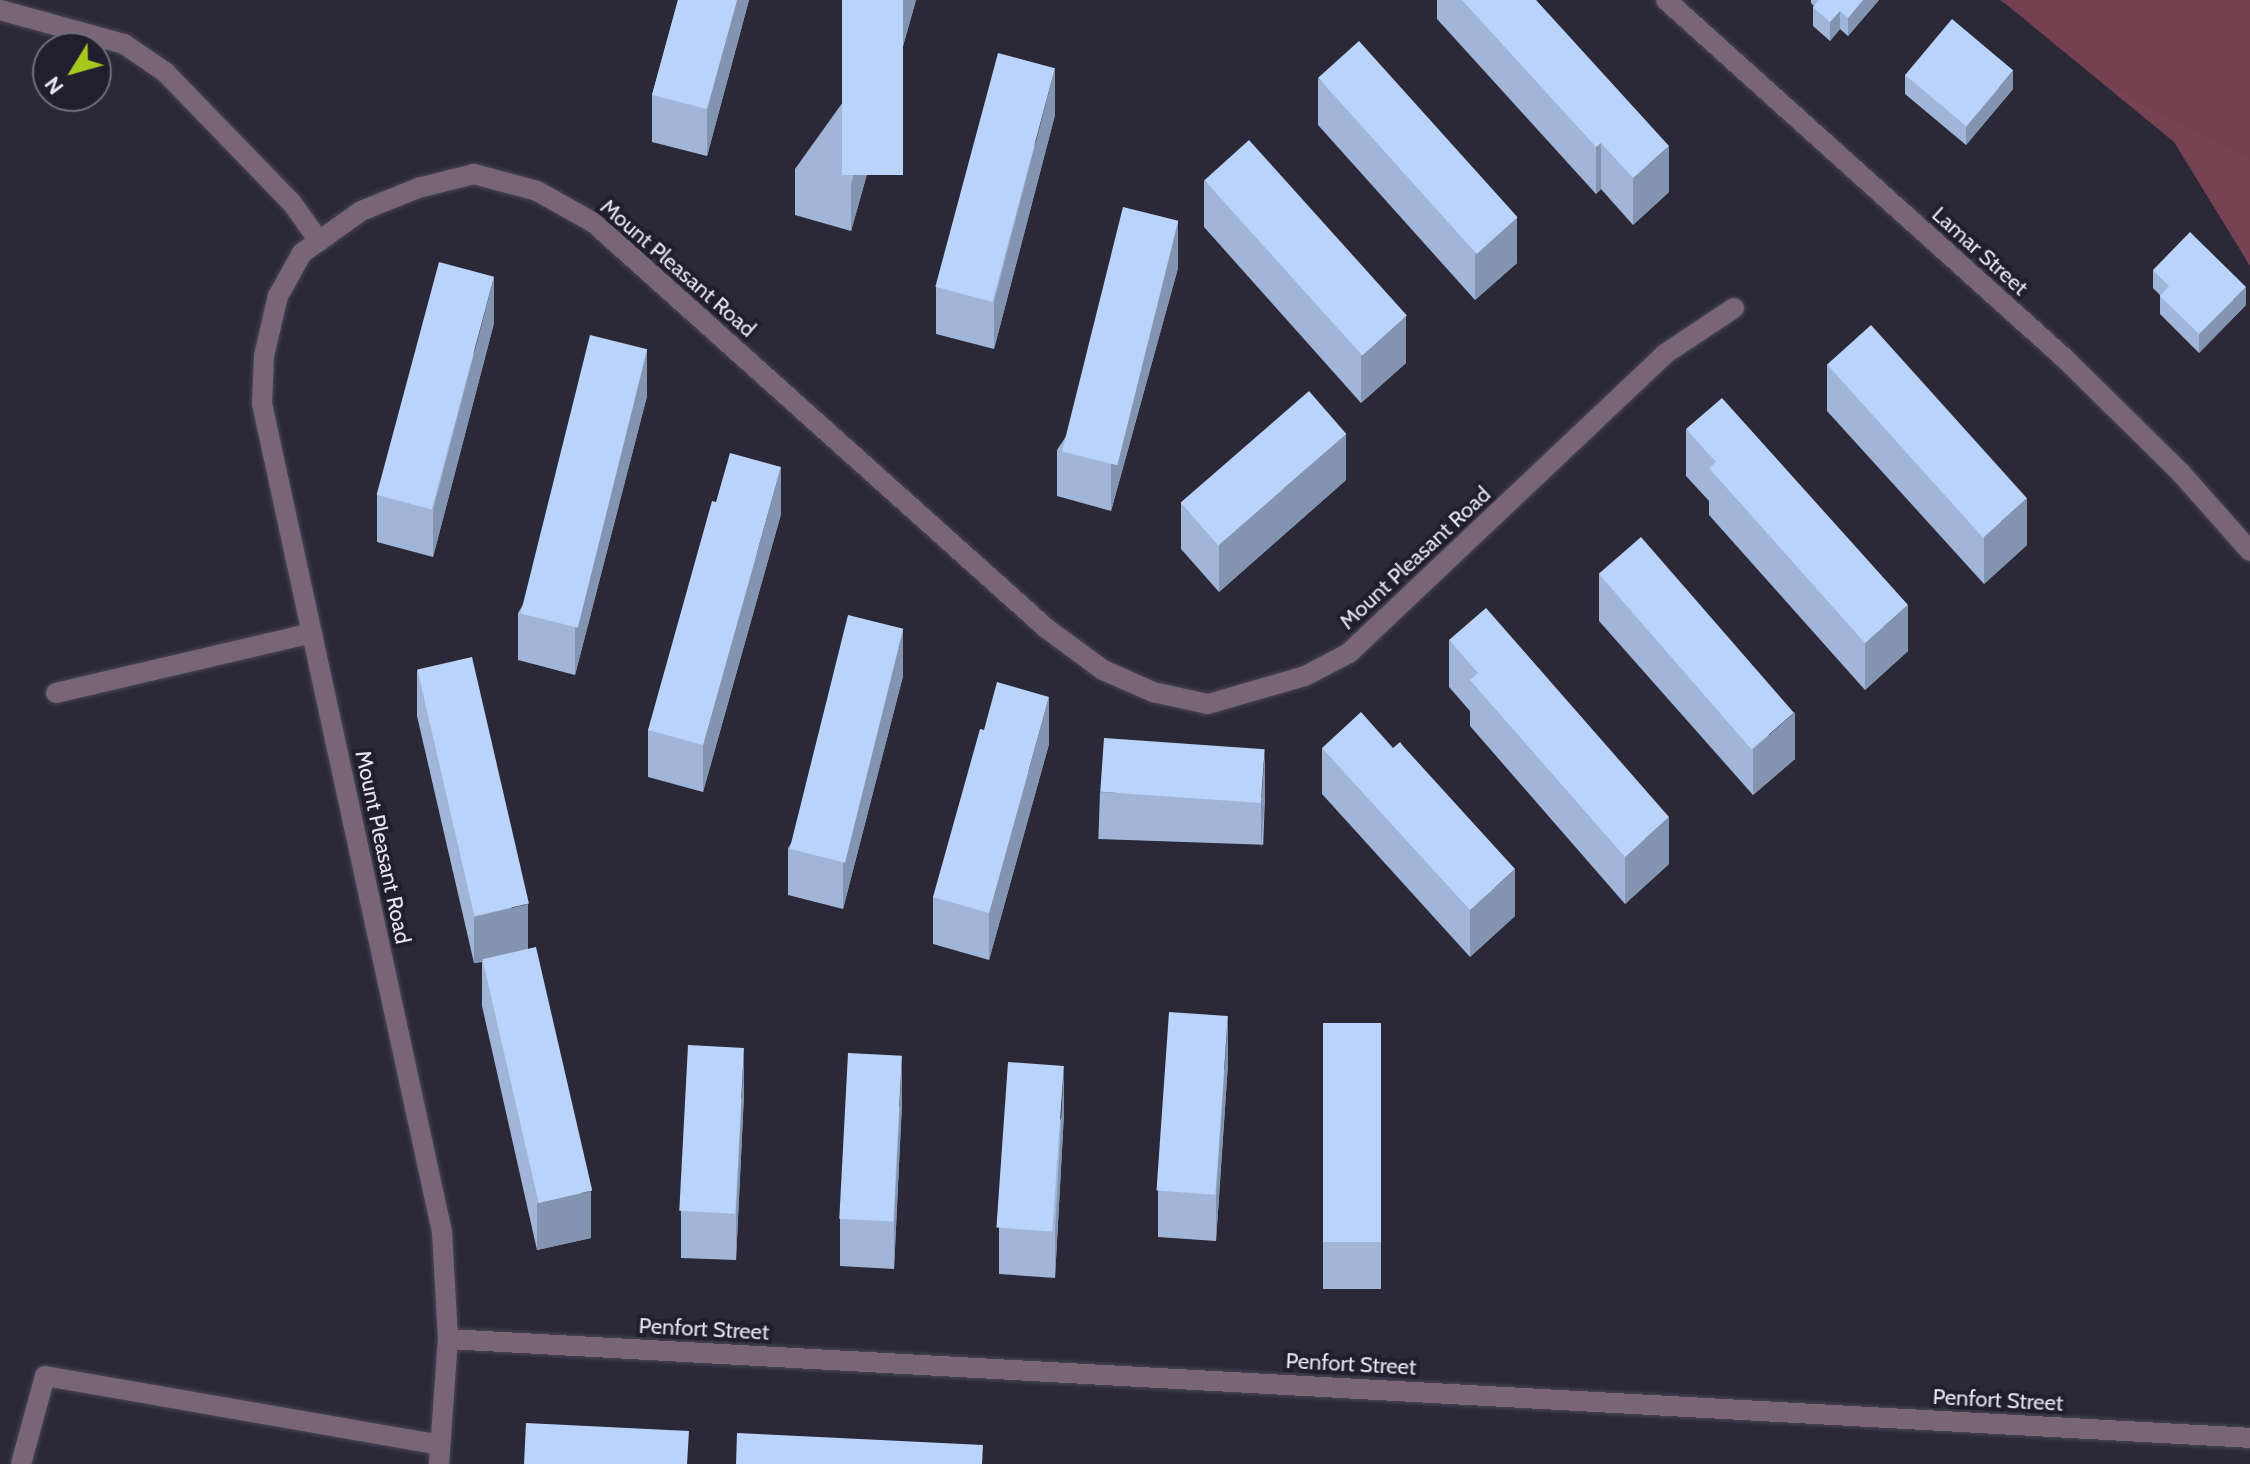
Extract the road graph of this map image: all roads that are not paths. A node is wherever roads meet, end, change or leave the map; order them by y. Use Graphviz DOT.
graph roads {
  1 [pos="1666,0"];
  2 [pos="0,10"];
  3 [pos="319,241"];
  4 [pos="1734,308"];
  5 [pos="2250,551"];
  6 [pos="312,633"];
  7 [pos="56,693"];
  8 [pos="448,1339"];
  9 [pos="2250,1438"];
  10 [pos="439,1454"];
  11 [pos="21,1464"];
  1 -- 5 [label="street, Lamar Street"];
  2 -- 3 [label="street"];
  3 -- 4 [label="street, Mount Pleasant Road"];
  3 -- 6 [label="street, Mount Pleasant Road"];
  6 -- 7 [label="street"];
  6 -- 8 [label="street, Mount Pleasant Road"];
  8 -- 9 [label="street, Penfort Street"];
  8 -- 10 [label="street, Mount Pleasant Road"];
  10 -- 11 [label="street"];
}
